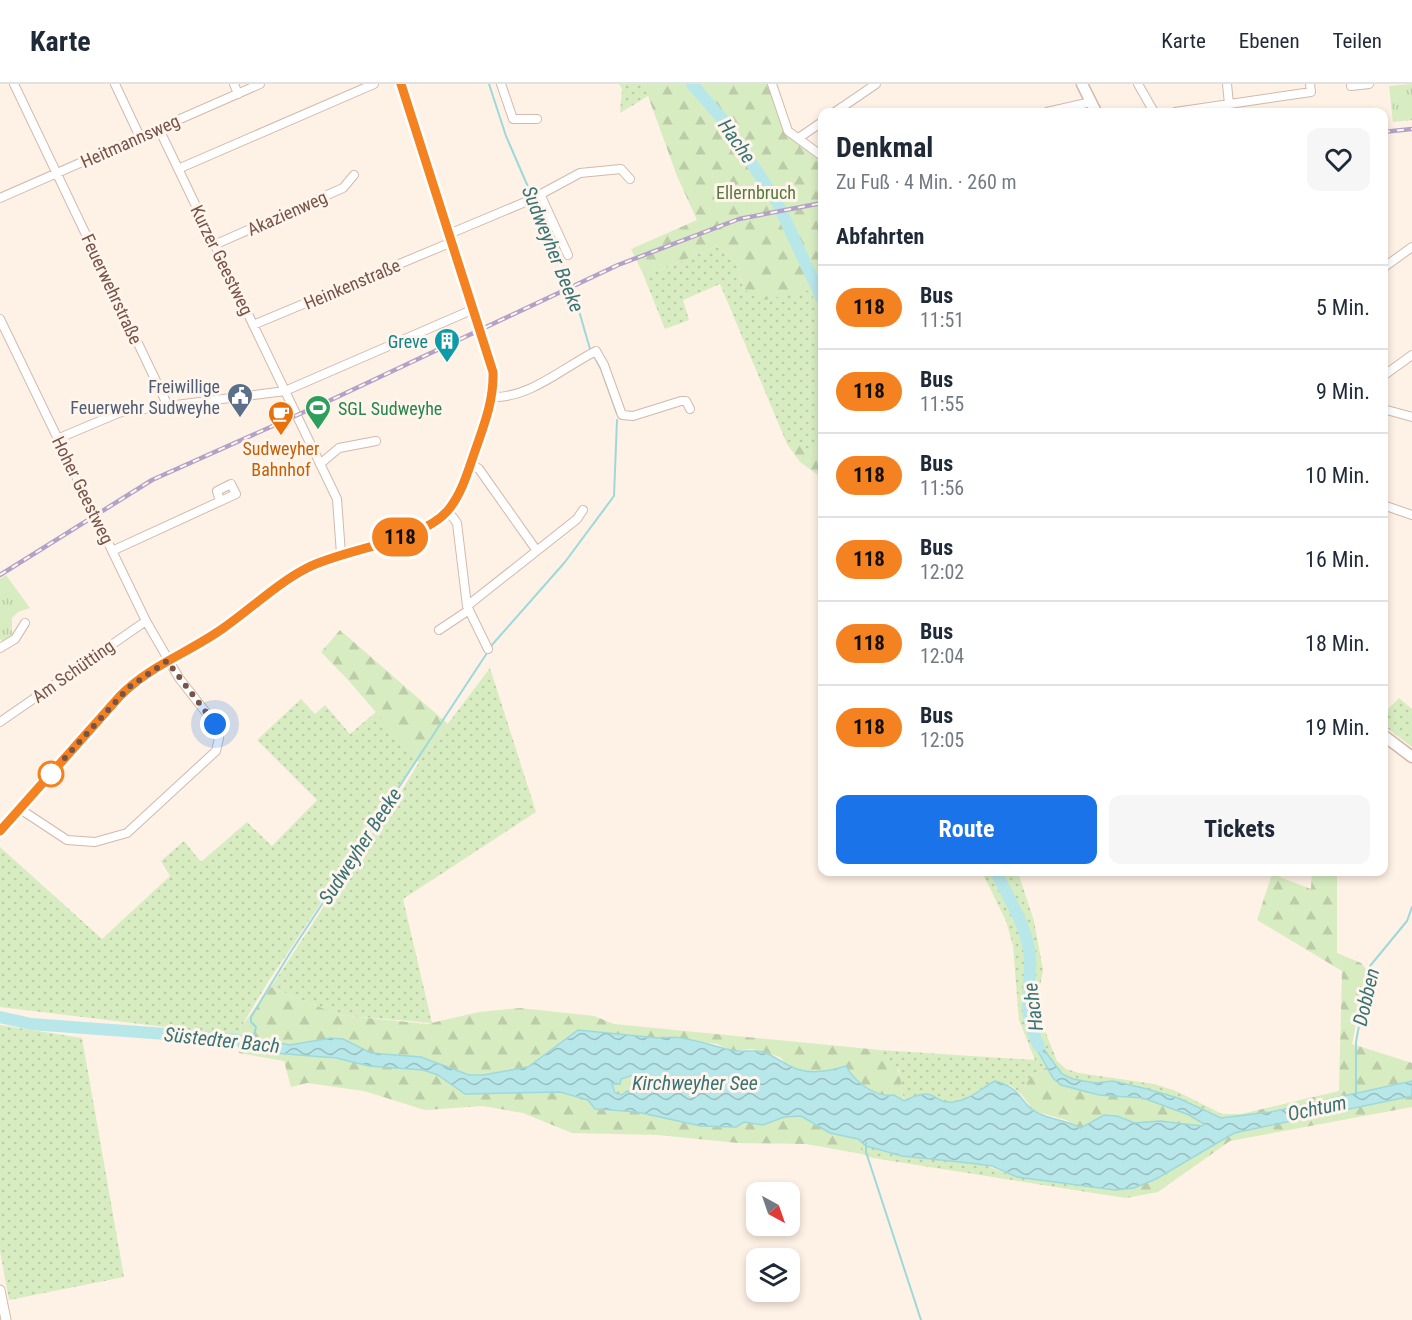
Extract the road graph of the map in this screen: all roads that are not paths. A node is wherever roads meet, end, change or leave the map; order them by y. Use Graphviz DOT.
graph roads {
  1 [pos="14,84"];
  2 [pos="115,84"];
  3 [pos="234,84"];
  4 [pos="260,84"];
  5 [pos="374,84"];
  6 [pos="401,84"];
  7 [pos="501,84"];
  8 [pos="772,84"];
  9 [pos="876,84"];
  10 [pos="1082,84"];
  11 [pos="1138,84"];
  12 [pos="1227,84"];
  13 [pos="1310,84"];
  14 [pos="1369,84"];
  15 [pos="1351,86"];
  16 [pos="238,94"];
  17 [pos="1091,102"];
  18 [pos="1229,104"];
  19 [pos="841,108"];
  20 [pos="1065,108"];
  21 [pos="1094,108"];
  22 [pos="1152,108"];
  23 [pos="1202,108"];
  24 [pos="537,119"];
  25 [pos="818,125"];
  26 [pos="159,129"];
  27 [pos="140,137"];
  28 [pos="800,137"];
  29 [pos="818,153"];
  30 [pos="178,169"];
  31 [pos="57,173"];
  32 [pos="354,175"];
  33 [pos="630,179"];
  34 [pos="540,194"];
  35 [pos="0,198"];
  36 [pos="450,238"];
  37 [pos="214,245"];
  38 [pos="1412,247"];
  39 [pos="568,255"];
  40 [pos="1388,264"];
  41 [pos="474,309"];
  42 [pos="0,319"];
  43 [pos="253,325"];
  44 [pos="1412,355"];
  45 [pos="1388,372"];
  46 [pos="285,391"];
  47 [pos="492,398"];
  48 [pos="167,404"];
  49 [pos="690,409"];
  50 [pos="1388,410"];
  51 [pos="1412,417"];
  52 [pos="57,439"];
  53 [pos="376,441"];
  54 [pos="320,464"];
  55 [pos="471,464"];
  56 [pos="220,501"];
  57 [pos="1388,507"];
  58 [pos="583,510"];
  59 [pos="448,511"];
  60 [pos="1408,514"];
  61 [pos="112,551"];
  62 [pos="537,551"];
  63 [pos="341,554"];
  64 [pos="468,608"];
  65 [pos="146,621"];
  66 [pos="25,623"];
  67 [pos="439,630"];
  68 [pos="0,648"];
  69 [pos="488,650"];
  70 [pos="167,661"];
  71 [pos="0,722"];
  72 [pos="1388,739"];
  73 [pos="1412,757"];
  74 [pos="20,809"];
  75 [pos="0,831"];
  76 [pos="0,1290"];
  77 [pos="6,1320"];
  1 -- 31 [label="street, Feuerwehrstraße"];
  2 -- 27 [label="street"];
  3 -- 16 [label="street"];
  4 -- 16 [label="street, Heitmannsweg"];
  5 -- 30 [label="street"];
  6 -- 36 [label="street"];
  7 -- 24 [label="street"];
  8 -- 28 [label="street"];
  9 -- 19 [label="street"];
  10 -- 17 [label="main road"];
  11 -- 22 [label="street"];
  12 -- 18 [label="street"];
  13 -- 18 [label="street"];
  14 -- 15 [label="street"];
  16 -- 26 [label="street, Heitmannsweg"];
  17 -- 20 [label="street"];
  17 -- 21 [label="main road"];
  18 -- 23 [label="street"];
  25 -- 28 [label="street"];
  26 -- 27 [label="street, Heitmannsweg"];
  26 -- 30 [label="street, Kurzer Geestweg"];
  27 -- 31 [label="street, Heitmannsweg"];
  28 -- 29 [label="street"];
  30 -- 37 [label="street, Kurzer Geestweg"];
  31 -- 35 [label="street, Heitmannsweg"];
  31 -- 48 [label="street, Feuerwehrstraße"];
  32 -- 37 [label="street, Akazienweg"];
  33 -- 34 [label="street, Heinkenstraße"];
  34 -- 36 [label="street, Heinkenstraße"];
  34 -- 39 [label="street"];
  36 -- 41 [label="street"];
  36 -- 43 [label="street, Heinkenstraße"];
  37 -- 43 [label="street, Kurzer Geestweg"];
  38 -- 40 [label="street"];
  41 -- 46 [label="street"];
  41 -- 47 [label="street"];
  42 -- 52 [label="street, Hoher Geestweg"];
  43 -- 46 [label="street, Kurzer Geestweg"];
  44 -- 45 [label="street"];
  46 -- 48 [label="street"];
  46 -- 54 [label="street, Kurzer Geestweg"];
  47 -- 49 [label="street"];
  47 -- 55 [label="street"];
  48 -- 52 [label="street"];
  50 -- 51 [label="street"];
  52 -- 61 [label="street, Hoher Geestweg"];
  53 -- 54 [label="street"];
  54 -- 63 [label="street, Kurzer Geestweg"];
  55 -- 59 [label="street"];
  55 -- 62 [label="street"];
  56 -- 61 [label="street"];
  57 -- 60 [label="street"];
  58 -- 62 [label="street"];
  59 -- 63 [label="street"];
  59 -- 64 [label="street"];
  61 -- 65 [label="street, Hoher Geestweg"];
  62 -- 64 [label="street"];
  63 -- 70 [label="street"];
  64 -- 67 [label="street"];
  64 -- 69 [label="street"];
  65 -- 70 [label="street, Hoher Geestweg"];
  65 -- 71 [label="street, Am Schütting"];
  66 -- 68 [label="street"];
  70 -- 74 [label="street"];
  70 -- 74 [label="street, Hoher Geestweg"];
  72 -- 73 [label="main road"];
  74 -- 75 [label="street"];
  76 -- 77 [label="street"];
}
